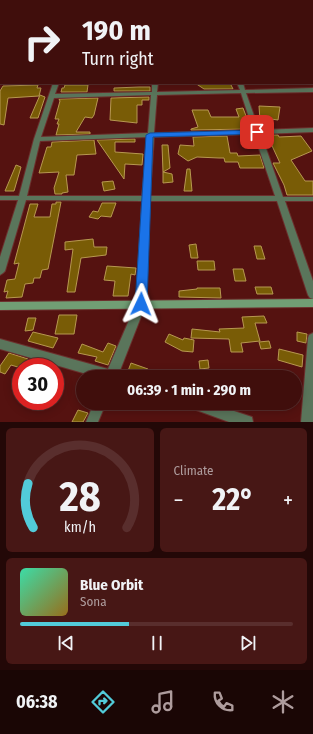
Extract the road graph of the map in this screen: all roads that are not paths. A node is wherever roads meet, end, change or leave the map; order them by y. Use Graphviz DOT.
graph roads {
  1 [pos="56,84"];
  2 [pos="155,84"];
  3 [pos="240,84"];
  4 [pos="313,90"];
  5 [pos="243,93"];
  6 [pos="155,94"];
  7 [pos="52,96"];
  8 [pos="313,130"];
  9 [pos="257,132"];
  10 [pos="150,135"];
  11 [pos="37,139"];
  12 [pos="0,198"];
  13 [pos="22,199"];
  14 [pos="146,199"];
  15 [pos="280,199"];
  16 [pos="313,199"];
  17 [pos="0,270"];
  18 [pos="313,295"];
  19 [pos="313,303"];
  20 [pos="141,304"];
  21 [pos="0,306"];
  22 [pos="313,338"];
  23 [pos="0,344"];
  24 [pos="92,370"];
  25 [pos="115,370"];
  26 [pos="97,410"];
  27 [pos="212,410"];
  28 [pos="92,422"];
  29 [pos="247,422"];
  30 [pos="307,422"];
  1 -- 7 [label="street"];
  2 -- 6 [label="street"];
  3 -- 5 [label="street"];
  4 -- 5 [label="street"];
  5 -- 6 [label="street"];
  5 -- 9 [label="street"];
  6 -- 7 [label="street"];
  6 -- 10 [label="street"];
  7 -- 11 [label="street"];
  8 -- 9 [label="street"];
  9 -- 10 [label="street"];
  9 -- 15 [label="street"];
  10 -- 11 [label="street"];
  10 -- 14 [label="street"];
  11 -- 13 [label="street"];
  12 -- 13 [label="street"];
  13 -- 14 [label="street"];
  13 -- 17 [label="street"];
  14 -- 15 [label="street"];
  14 -- 20 [label="street"];
  15 -- 16 [label="street"];
  15 -- 18 [label="street"];
  19 -- 20 [label="main road"];
  20 -- 21 [label="main road"];
  20 -- 25 [label="street"];
  22 -- 30 [label="street"];
  23 -- 24 [label="street"];
  26 -- 28 [label="street"];
  27 -- 29 [label="street"];
}
